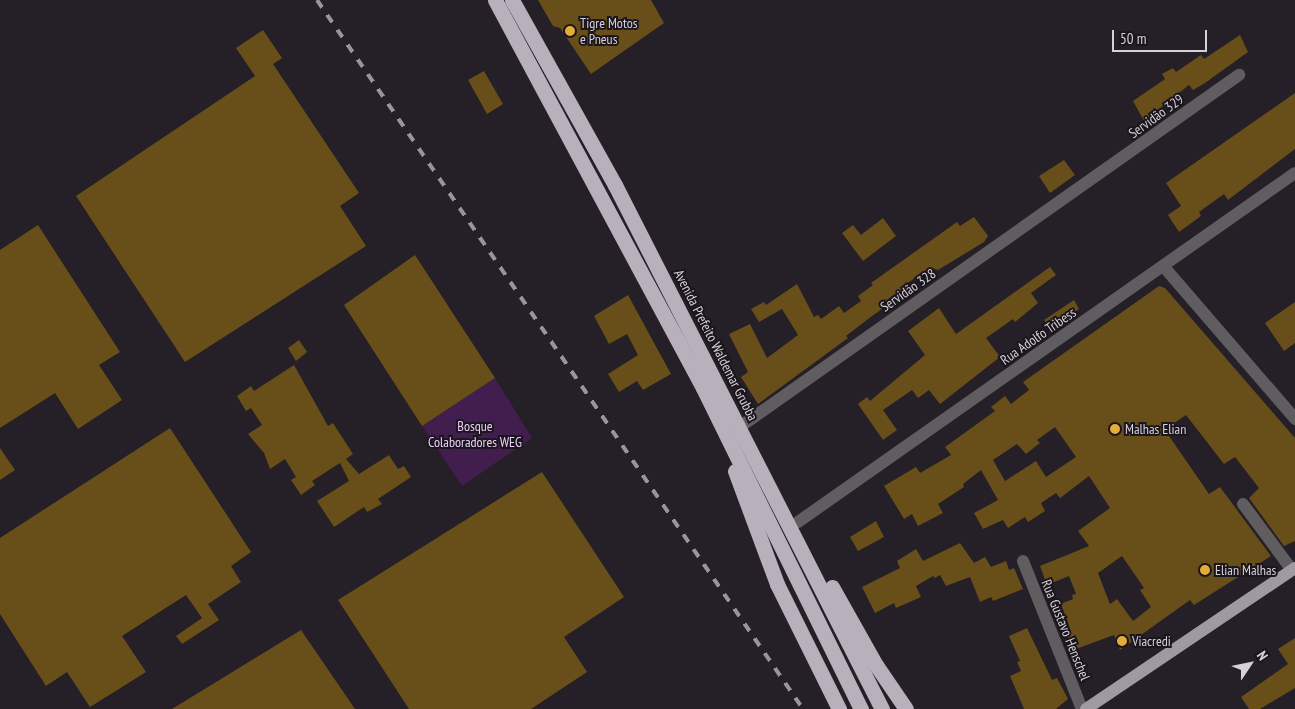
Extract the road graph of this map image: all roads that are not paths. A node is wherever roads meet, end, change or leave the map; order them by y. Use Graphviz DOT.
graph roads {
  1 [pos="495,0"];
  2 [pos="512,0"];
  3 [pos="1239,75"];
  4 [pos="1295,173"];
  5 [pos="1090,182"];
  6 [pos="1164,267"];
  7 [pos="713,374"];
  8 [pos="1295,419"];
  9 [pos="718,420"];
  10 [pos="744,424"];
  11 [pos="1243,504"];
  12 [pos="798,522"];
  13 [pos="1023,561"];
  14 [pos="1294,570"];
  15 [pos="839,709"];
  16 [pos="861,709"];
  17 [pos="882,709"];
  18 [pos="906,709"];
  19 [pos="1082,709"];
  20 [pos="1086,709"];
  1 -- 9 [label="highway"];
  2 -- 7 [label="highway, Avenida Prefeito Waldemar Grubba"];
  3 -- 5 [label="street, Servidão 329"];
  4 -- 6 [label="street, Rua Adolfo Tribess"];
  5 -- 10 [label="street, Servidão 328"];
  6 -- 8 [label="street"];
  6 -- 12 [label="street, Rua Adolfo Tribess"];
  7 -- 10 [label="highway"];
  7 -- 17 [label="highway, Avenida Prefeito Waldemar Grubba"];
  9 -- 15 [label="highway"];
  9 -- 16 [label="highway"];
  10 -- 12 [label="highway"];
  11 -- 14 [label="street"];
  12 -- 18 [label="highway"];
  13 -- 19 [label="street, Rua Gustavo Henschel"];
  14 -- 20 [label="main road"];
}
